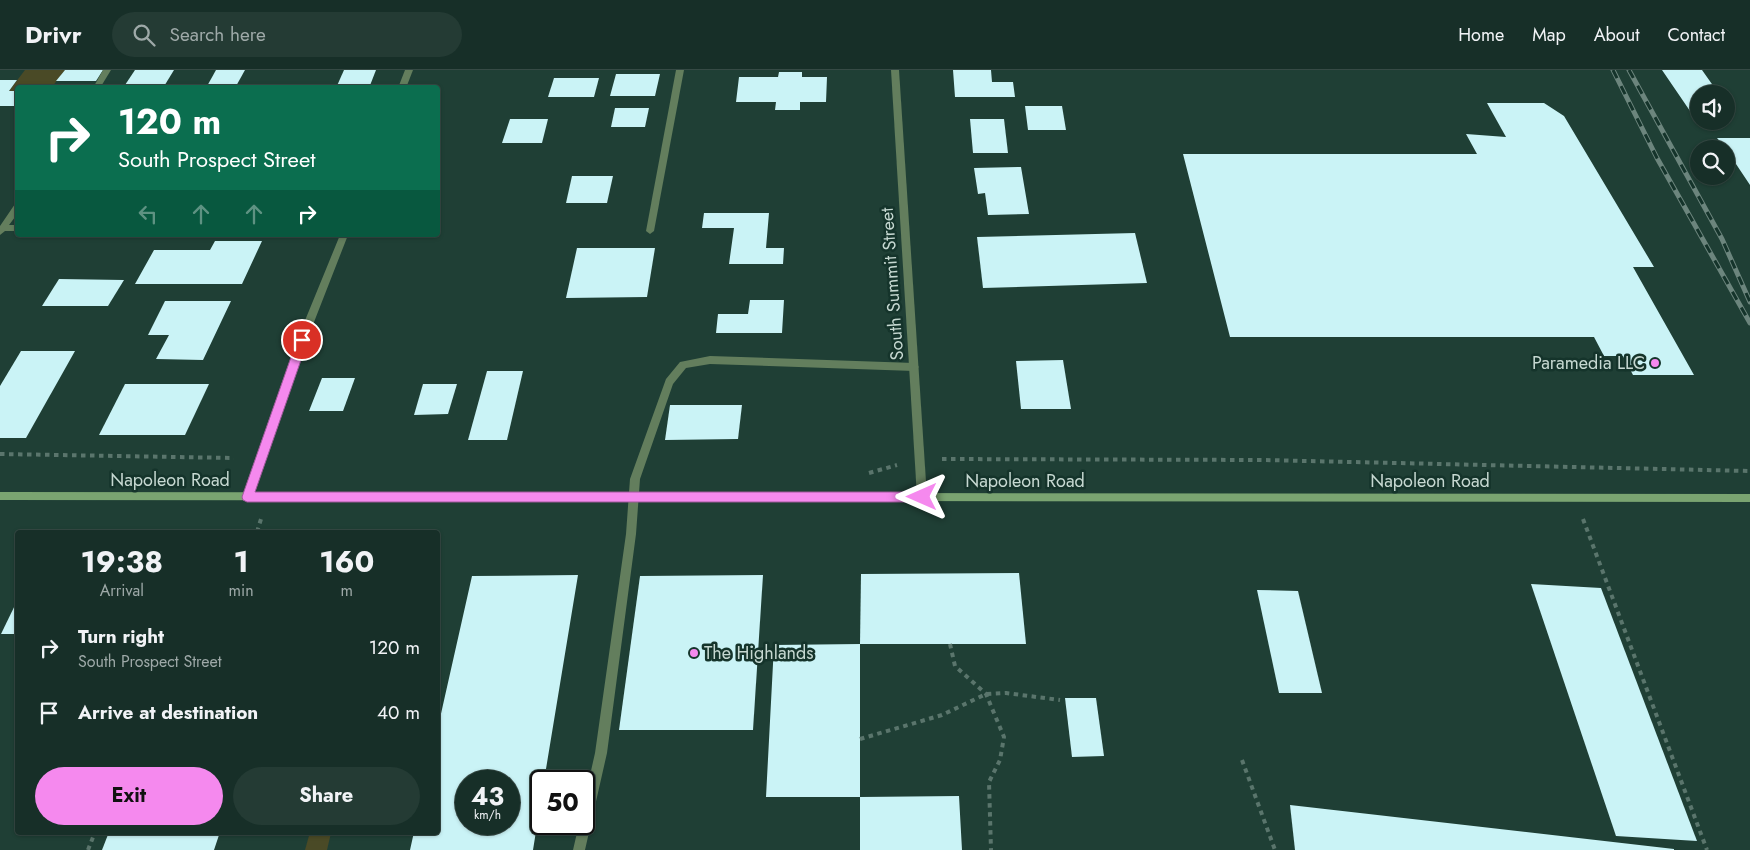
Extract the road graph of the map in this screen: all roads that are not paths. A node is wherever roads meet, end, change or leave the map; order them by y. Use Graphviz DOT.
graph roads {
  1 [pos="107,70"];
  2 [pos="409,70"];
  3 [pos="680,70"];
  4 [pos="895,70"];
  5 [pos="98,85"];
  6 [pos="403,85"];
  7 [pos="15,210"];
  8 [pos="15,228"];
  9 [pos="1,230"];
  10 [pos="650,231"];
  11 [pos="343,237"];
  12 [pos="914,367"];
  13 [pos="0,496"];
  14 [pos="247,497"];
  15 [pos="922,497"];
  16 [pos="632,498"];
  17 [pos="1750,498"];
  18 [pos="579,850"];
  1 -- 5 [label="street"];
  2 -- 6 [label="street"];
  3 -- 10 [label="street"];
  4 -- 12 [label="street, South Summit Street"];
  7 -- 9 [label="street"];
  8 -- 9 [label="street"];
  11 -- 14 [label="street"];
  12 -- 15 [label="street, South Summit Street"];
  12 -- 16 [label="street"];
  13 -- 14 [label="main road, Napoleon Road"];
  14 -- 16 [label="main road, Napoleon Road"];
  15 -- 16 [label="main road, Napoleon Road"];
  15 -- 17 [label="main road, Napoleon Road"];
  16 -- 18 [label="street"];
}
